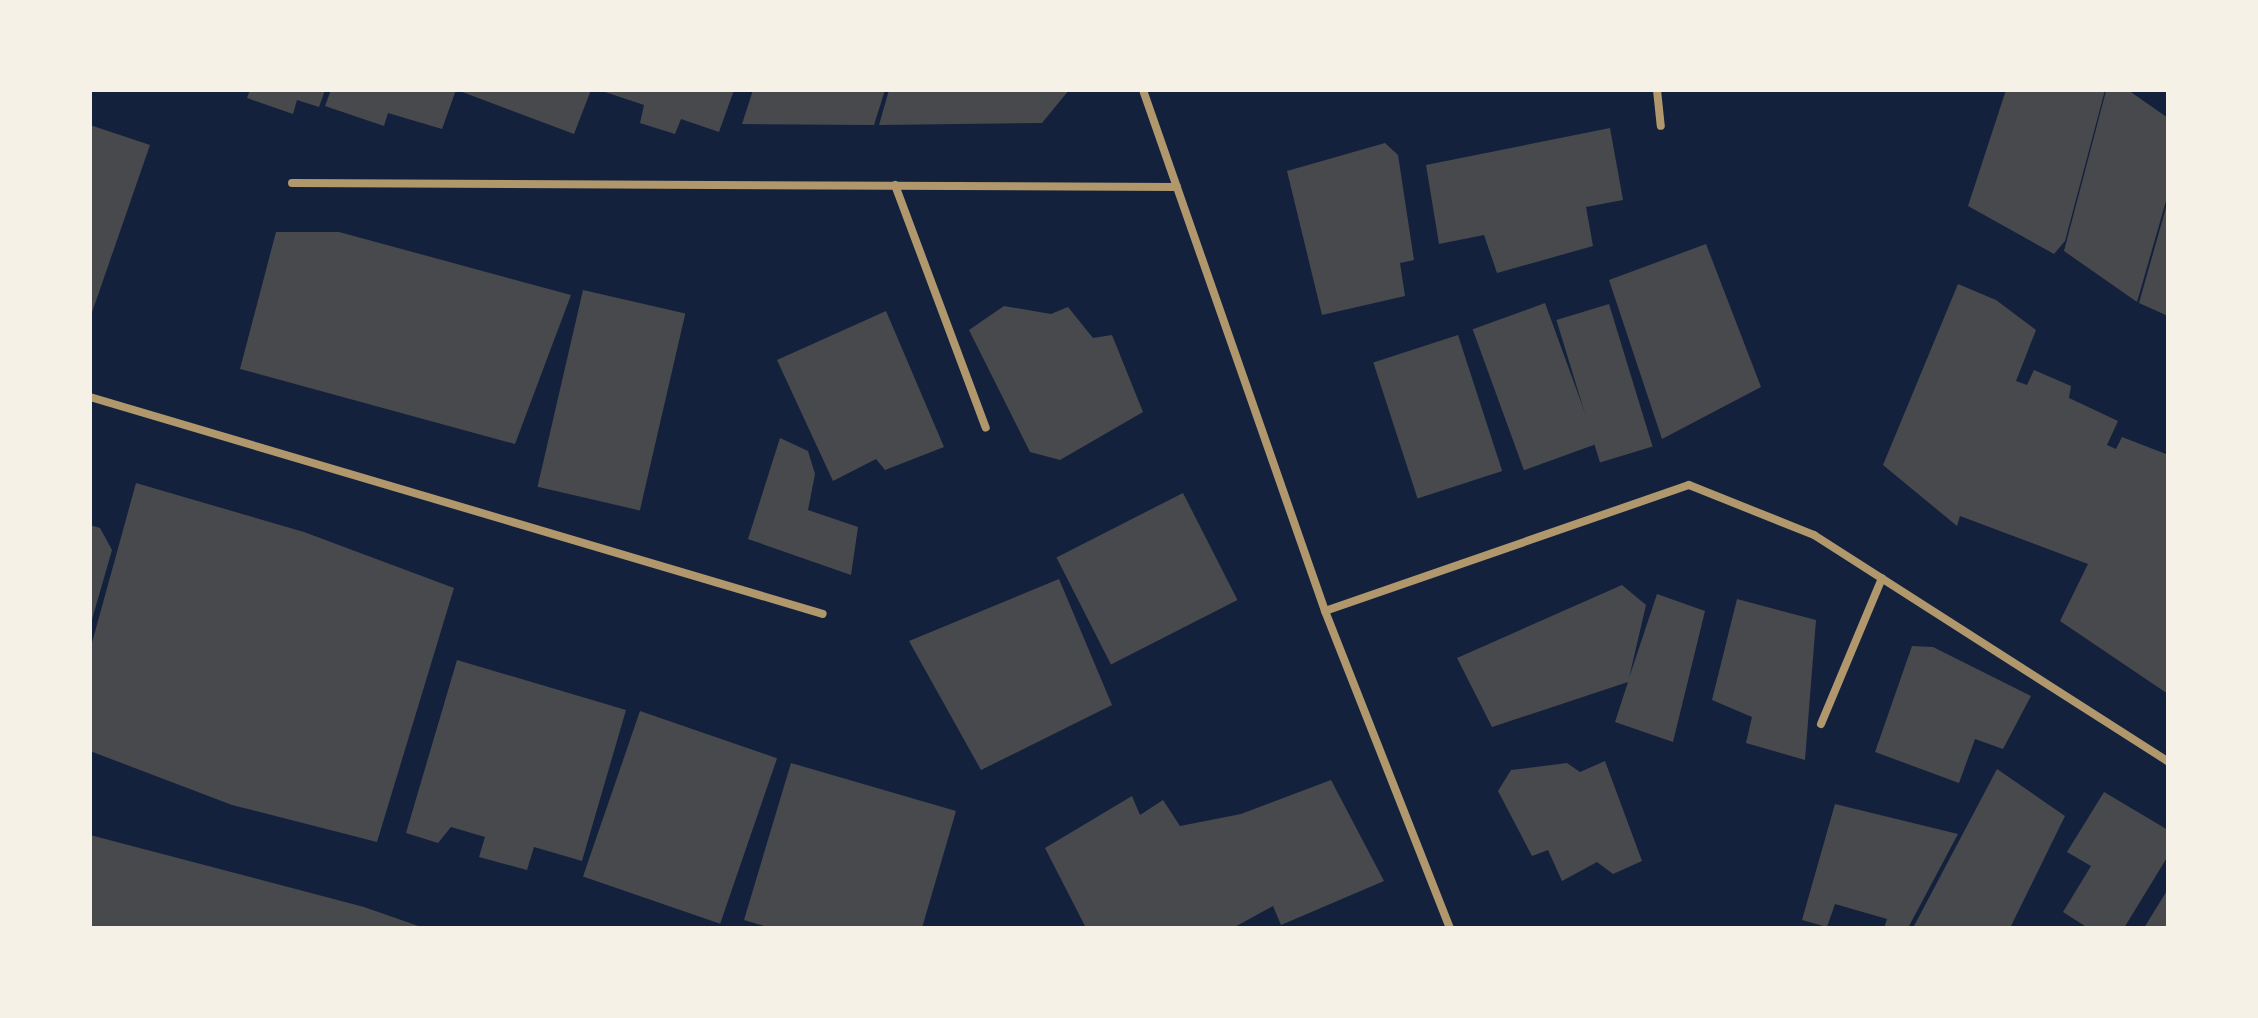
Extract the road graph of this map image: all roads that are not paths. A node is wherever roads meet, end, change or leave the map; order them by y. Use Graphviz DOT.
graph roads {
  1 [pos="1143,90"];
  2 [pos="1657,90"];
  3 [pos="1661,126"];
  4 [pos="292,183"];
  5 [pos="895,185"];
  6 [pos="1177,187"];
  7 [pos="90,397"];
  8 [pos="986,428"];
  9 [pos="1882,578"];
  10 [pos="1325,611"];
  11 [pos="823,614"];
  12 [pos="1821,724"];
  13 [pos="2168,761"];
  14 [pos="1450,928"];
  1 -- 6 [label="street"];
  2 -- 3 [label="street"];
  4 -- 5 [label="street"];
  5 -- 6 [label="street"];
  5 -- 8 [label="street"];
  6 -- 10 [label="street"];
  7 -- 11 [label="street"];
  9 -- 10 [label="street"];
  9 -- 12 [label="street"];
  9 -- 13 [label="street"];
  10 -- 14 [label="street"];
}
